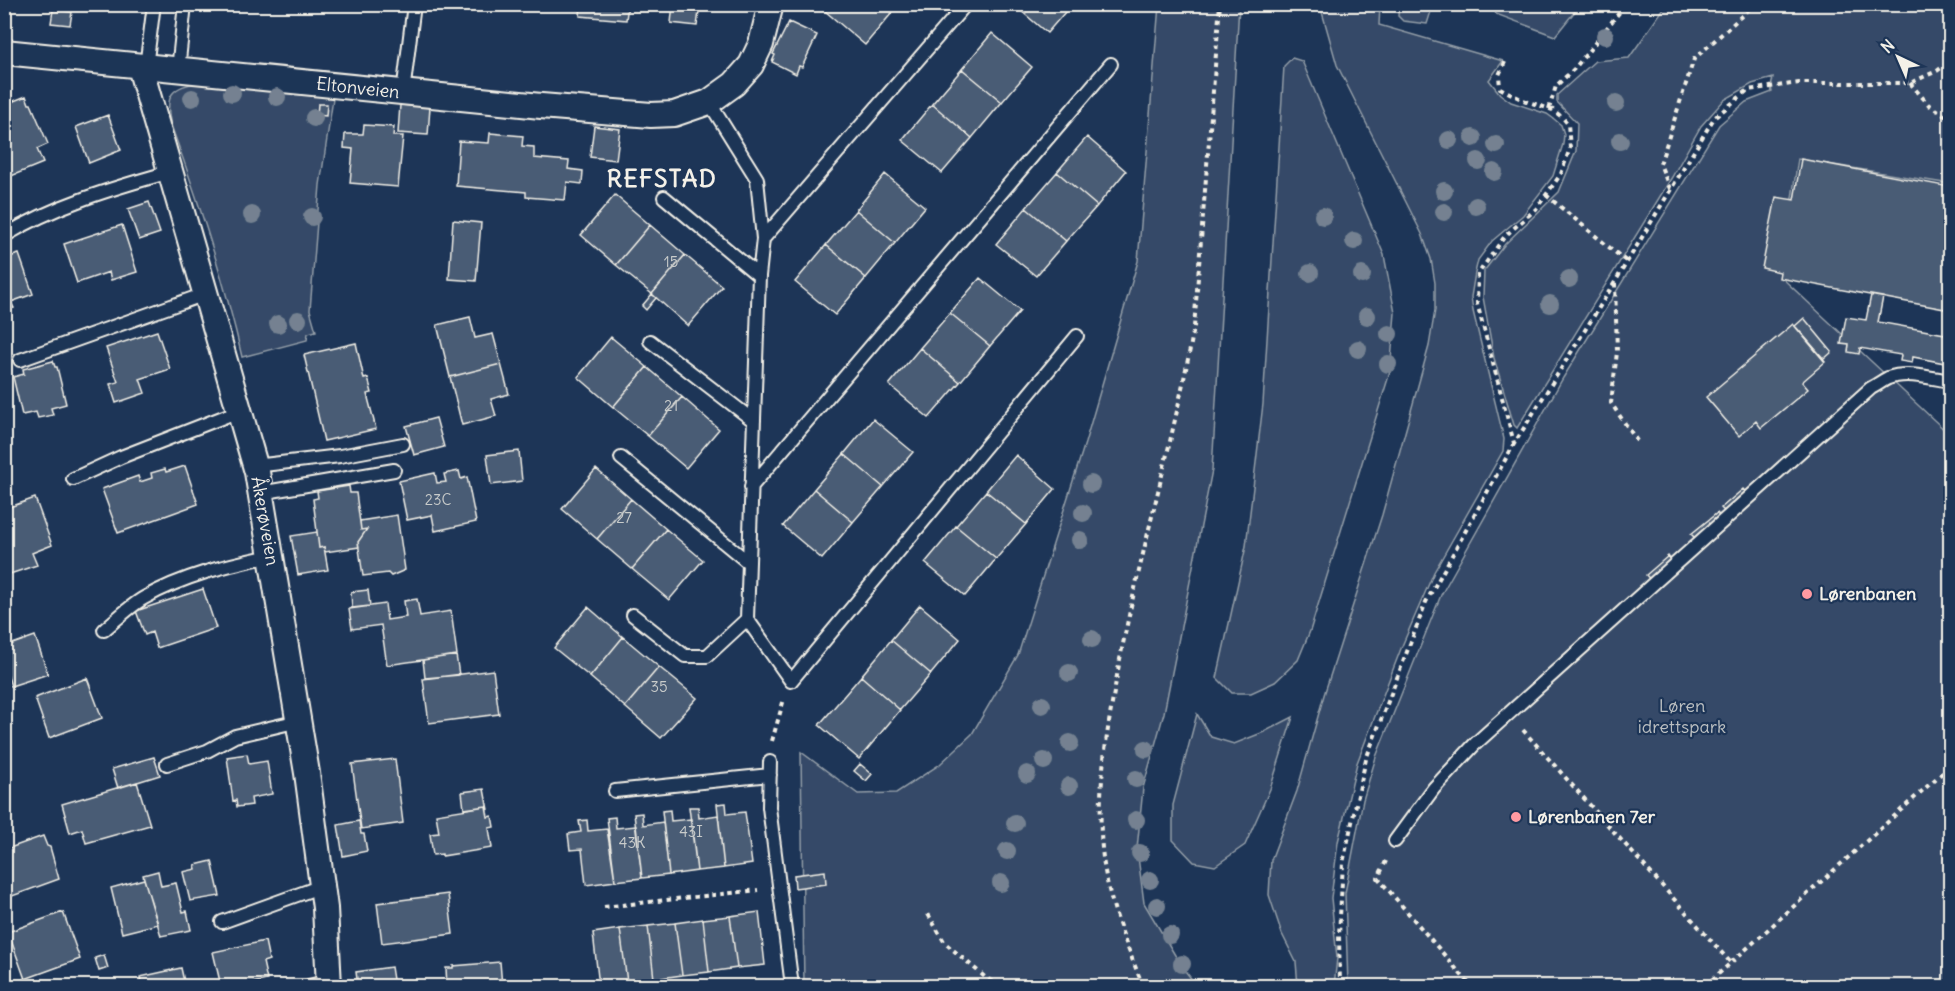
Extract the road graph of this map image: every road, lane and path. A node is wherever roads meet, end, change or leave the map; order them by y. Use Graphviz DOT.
graph roads {
  1 [pos="154,4"];
  2 [pos="185,4"];
  3 [pos="414,4"];
  4 [pos="771,4"];
  5 [pos="966,4"];
  6 [pos="1220,4"];
  7 [pos="1626,4"];
  8 [pos="1755,4"];
  9 [pos="4,52"];
  10 [pos="1950,61"];
  11 [pos="1505,62"];
  12 [pos="1111,64"];
  13 [pos="143,67"];
  14 [pos="178,70"];
  15 [pos="1910,83"];
  16 [pos="403,93"];
  17 [pos="709,102"];
  18 [pos="1549,108"];
  19 [pos="1950,118"];
  20 [pos="170,172"];
  21 [pos="1670,189"];
  22 [pos="1546,195"];
  23 [pos="664,196"];
  24 [pos="4,236"];
  25 [pos="763,239"];
  26 [pos="1627,262"];
  27 [pos="759,276"];
  28 [pos="1615,282"];
  29 [pos="205,294"];
  30 [pos="1077,336"];
  31 [pos="650,341"];
  32 [pos="20,360"];
  33 [pos="1950,381"];
  34 [pos="239,411"];
  35 [pos="754,421"];
  36 [pos="1637,441"];
  37 [pos="403,444"];
  38 [pos="1514,444"];
  39 [pos="621,458"];
  40 [pos="255,466"];
  41 [pos="394,470"];
  42 [pos="73,479"];
  43 [pos="752,487"];
  44 [pos="260,493"];
  45 [pos="271,556"];
  46 [pos="748,563"];
  47 [pos="633,615"];
  48 [pos="747,619"];
  49 [pos="104,630"];
  50 [pos="791,681"];
  51 [pos="1508,714"];
  52 [pos="299,721"];
  53 [pos="166,764"];
  54 [pos="1950,766"];
  55 [pos="770,769"];
  56 [pos="615,791"];
  57 [pos="1395,841"];
  58 [pos="322,886"];
  59 [pos="756,890"];
  60 [pos="604,907"];
  61 [pos="928,914"];
  62 [pos="222,922"];
  63 [pos="1731,963"];
  64 [pos="1950,983"];
  65 [pos="323,985"];
  66 [pos="792,987"];
  67 [pos="1000,987"];
  68 [pos="1143,987"];
  69 [pos="1340,987"];
  70 [pos="1471,987"];
  71 [pos="1705,987"];
  72 [pos="1947,987"];
  1 -- 13 [label="lane"];
  2 -- 14 [label="lane"];
  3 -- 16 [label="lane"];
  4 -- 17 [label="street, Eltonveien"];
  5 -- 25 [label="lane"];
  6 -- 68 [label="path"];
  7 -- 18 [label="path"];
  8 -- 21 [label="path"];
  9 -- 13 [label="street, Eltonveien"];
  10 -- 15 [label="path"];
  11 -- 18 [label="path"];
  12 -- 43 [label="lane"];
  13 -- 14 [label="street, Eltonveien"];
  13 -- 20 [label="street, Åkerøveien"];
  14 -- 16 [label="street, Eltonveien"];
  15 -- 19 [label="path"];
  15 -- 21 [label="path"];
  16 -- 17 [label="street, Eltonveien"];
  17 -- 25 [label="lane"];
  18 -- 22 [label="path"];
  20 -- 24 [label="lane"];
  20 -- 29 [label="street, Åkerøveien"];
  21 -- 26 [label="path"];
  22 -- 26 [label="path"];
  22 -- 38 [label="path"];
  23 -- 27 [label="lane"];
  25 -- 27 [label="lane"];
  26 -- 28 [label="path"];
  27 -- 35 [label="lane"];
  28 -- 36 [label="path"];
  28 -- 38 [label="path"];
  29 -- 32 [label="lane"];
  29 -- 34 [label="street, Åkerøveien"];
  30 -- 50 [label="lane"];
  31 -- 35 [label="lane"];
  33 -- 51 [label="lane"];
  34 -- 40 [label="street, Åkerøveien"];
  34 -- 42 [label="lane"];
  35 -- 43 [label="lane"];
  37 -- 40 [label="lane"];
  38 -- 69 [label="path"];
  39 -- 46 [label="lane"];
  40 -- 44 [label="street, Åkerøveien"];
  41 -- 44 [label="lane"];
  43 -- 46 [label="lane"];
  44 -- 45 [label="street, Åkerøveien"];
  45 -- 49 [label="lane"];
  45 -- 52 [label="street, Åkerøveien"];
  46 -- 48 [label="lane"];
  47 -- 48 [label="lane"];
  48 -- 50 [label="lane"];
  50 -- 55 [label="path"];
  51 -- 57 [label="lane"];
  51 -- 63 [label="path"];
  52 -- 53 [label="lane"];
  52 -- 58 [label="street, Åkerøveien"];
  54 -- 63 [label="path"];
  55 -- 56 [label="lane"];
  55 -- 66 [label="lane"];
  57 -- 70 [label="path"];
  58 -- 62 [label="lane"];
  58 -- 65 [label="street, Åkerøveien"];
  59 -- 60 [label="path"];
  61 -- 67 [label="path"];
  63 -- 71 [label="path"];
  64 -- 72 [label="path"];
}
